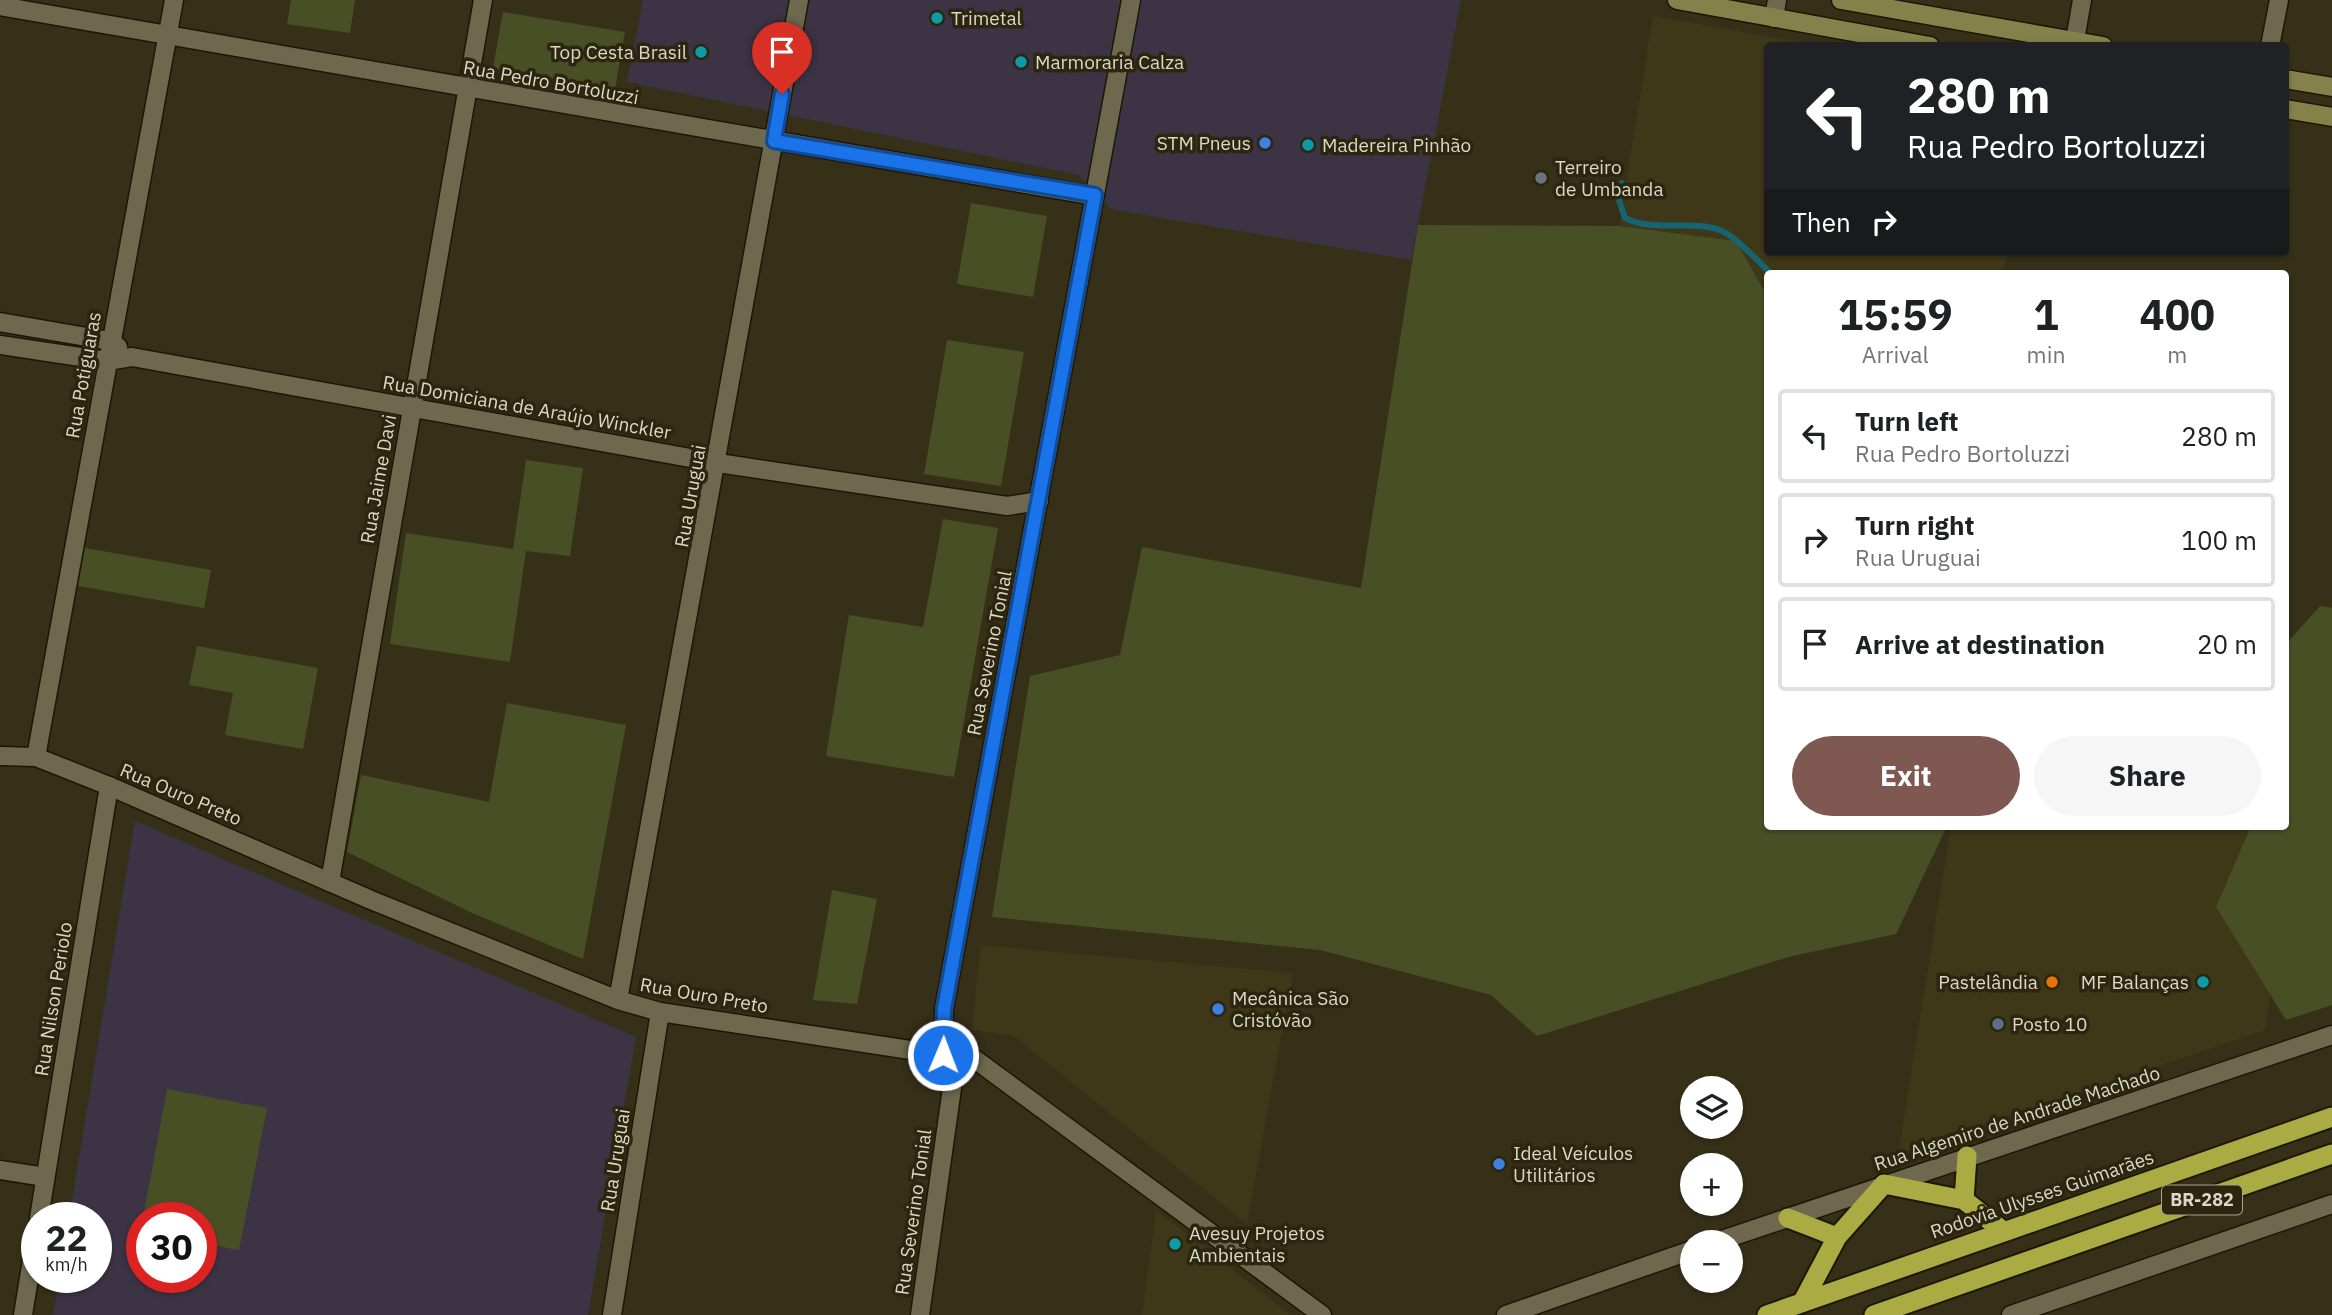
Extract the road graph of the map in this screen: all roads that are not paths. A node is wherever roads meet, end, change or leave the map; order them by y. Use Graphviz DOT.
graph roads {
  1 [pos="174,0"];
  2 [pos="483,0"];
  3 [pos="799,0"];
  4 [pos="1131,0"];
  5 [pos="1677,0"];
  6 [pos="1840,0"];
  7 [pos="2082,0"];
  8 [pos="2279,0"];
  9 [pos="0,6"];
  10 [pos="1776,6"];
  11 [pos="167,37"];
  12 [pos="1915,42"];
  13 [pos="2069,42"];
  14 [pos="2074,42"];
  15 [pos="2271,42"];
  16 [pos="2289,80"];
  17 [pos="467,88"];
  18 [pos="2332,88"];
  19 [pos="2289,110"];
  20 [pos="2332,117"];
  21 [pos="774,141"];
  22 [pos="1095,195"];
  23 [pos="0,322"];
  24 [pos="110,341"];
  25 [pos="0,345"];
  26 [pos="132,357"];
  27 [pos="107,361"];
  28 [pos="412,407"];
  29 [pos="718,463"];
  30 [pos="1039,501"];
  31 [pos="0,755"];
  32 [pos="36,757"];
  33 [pos="109,786"];
  34 [pos="330,882"];
  35 [pos="618,1000"];
  36 [pos="660,1012"];
  37 [pos="2332,1035"];
  38 [pos="943,1055"];
  39 [pos="2332,1117"];
  40 [pos="2332,1154"];
  41 [pos="1967,1156"];
  42 [pos="0,1170"];
  43 [pos="45,1177"];
  44 [pos="1884,1184"];
  45 [pos="1964,1200"];
  46 [pos="41,1202"];
  47 [pos="2332,1204"];
  48 [pos="1788,1218"];
  49 [pos="2003,1231"];
  50 [pos="1743,1233"];
  51 [pos="1837,1237"];
  52 [pos="1680,1254"];
  53 [pos="27,1293"];
  54 [pos="1802,1303"];
  55 [pos="23,1315"];
  56 [pos="612,1315"];
  57 [pos="920,1315"];
  58 [pos="1322,1315"];
  59 [pos="1506,1315"];
  60 [pos="1767,1315"];
  61 [pos="1874,1315"];
  62 [pos="2011,1315"];
  1 -- 11 [label="street, Rua Potiguaras"];
  2 -- 17 [label="street, Rua Jaime Davi"];
  3 -- 21 [label="street, Rua Uruguai"];
  4 -- 22 [label="street, Rua Severino Tonial"];
  5 -- 10 [label="main road"];
  6 -- 13 [label="main road"];
  7 -- 14 [label="street"];
  8 -- 15 [label="street"];
  9 -- 11 [label="street, Rua Pedro Bortoluzzi"];
  10 -- 12 [label="main road"];
  11 -- 17 [label="street, Rua Pedro Bortoluzzi"];
  11 -- 24 [label="street, Rua Potiguaras"];
  16 -- 18 [label="main road"];
  17 -- 21 [label="street, Rua Pedro Bortoluzzi"];
  17 -- 28 [label="street, Rua Jaime Davi"];
  19 -- 20 [label="main road"];
  21 -- 22 [label="street, Rua Pedro Bortoluzzi"];
  21 -- 29 [label="street, Rua Uruguai"];
  22 -- 30 [label="street, Rua Severino Tonial"];
  23 -- 24 [label="street, Rua Domiciana de Araújo Winckler"];
  24 -- 26 [label="street, Rua Domiciana de Araújo Winckler"];
  24 -- 27 [label="street, Rua Potiguaras"];
  25 -- 27 [label="street, Rua Domiciana de Araújo Winckler"];
  26 -- 27 [label="street, Rua Domiciana de Araújo Winckler"];
  26 -- 28 [label="street, Rua Domiciana de Araújo Winckler"];
  27 -- 32 [label="street, Rua Potiguaras"];
  28 -- 29 [label="street, Rua Domiciana de Araújo Winckler"];
  28 -- 34 [label="street, Rua Jaime Davi"];
  29 -- 30 [label="street, Rua Domiciana de Araújo Winckler"];
  29 -- 35 [label="street, Rua Uruguai"];
  30 -- 38 [label="street, Rua Severino Tonial"];
  31 -- 32 [label="street, Rua Ouro Preto"];
  32 -- 33 [label="street, Rua Ouro Preto"];
  33 -- 34 [label="street, Rua Ouro Preto"];
  33 -- 43 [label="street, Rua Nilson Periolo"];
  34 -- 35 [label="street, Rua Ouro Preto"];
  35 -- 36 [label="street, Rua Ouro Preto"];
  36 -- 38 [label="street, Rua Ouro Preto"];
  36 -- 56 [label="street, Rua Uruguai"];
  37 -- 41 [label="street, Rua Algemiro de Andrade Machado"];
  38 -- 57 [label="street, Rua Severino Tonial"];
  38 -- 58 [label="street, Rua Ouro Preto"];
  39 -- 49 [label="highway, Rodovia Ulysses Guimarães / BR-282"];
  40 -- 61 [label="highway, BR-282"];
  41 -- 44 [label="street, Rua Algemiro de Andrade Machado"];
  41 -- 45 [label="highway"];
  42 -- 43 [label="street"];
  43 -- 46 [label="street, Rua Nilson Periolo"];
  44 -- 45 [label="highway"];
  44 -- 48 [label="street, Rua Algemiro de Andrade Machado"];
  44 -- 51 [label="highway"];
  45 -- 49 [label="highway"];
  47 -- 62 [label="street"];
  48 -- 50 [label="street, Rua Algemiro de Andrade Machado"];
  48 -- 51 [label="highway"];
  49 -- 54 [label="highway, Rodovia Ulysses Guimarães / BR-282"];
  51 -- 54 [label="highway"];
  52 -- 59 [label="street"];
  53 -- 55 [label="street"];
  54 -- 60 [label="highway, Rodovia Ulysses Guimarães / BR-282"];
}
